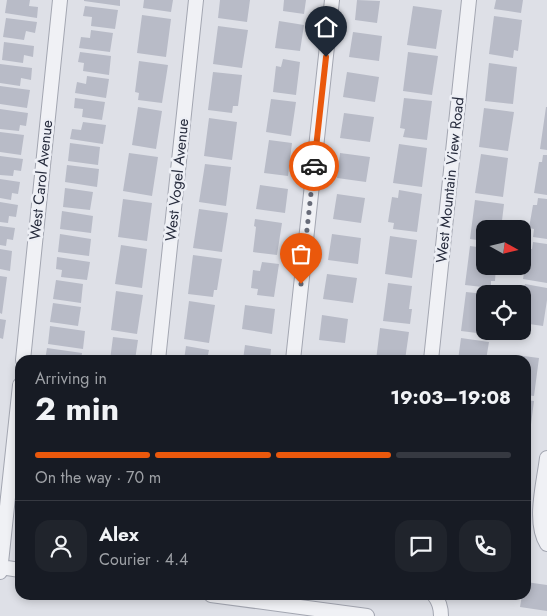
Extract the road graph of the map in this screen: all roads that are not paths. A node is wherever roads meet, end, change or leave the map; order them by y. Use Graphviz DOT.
graph roads {
  1 [pos="60,0"];
  2 [pos="196,0"];
  3 [pos="332,0"];
  4 [pos="469,0"];
  5 [pos="24,355"];
  6 [pos="159,355"];
  7 [pos="294,355"];
  8 [pos="432,355"];
  9 [pos="15,431"];
  10 [pos="547,458"];
  11 [pos="547,544"];
  12 [pos="0,567"];
  13 [pos="15,569"];
  14 [pos="0,572"];
  15 [pos="273,600"];
  16 [pos="438,600"];
  17 [pos="367,616"];
  18 [pos="441,616"];
  1 -- 5 [label="street, West Carol Avenue"];
  2 -- 6 [label="street, West Vogel Avenue"];
  3 -- 7 [label="street"];
  4 -- 8 [label="street, West Mountain View Road"];
  9 -- 12 [label="street"];
  10 -- 11 [label="street"];
  12 -- 13 [label="street"];
  12 -- 14 [label="street"];
  15 -- 17 [label="street"];
  16 -- 18 [label="street"];
}
